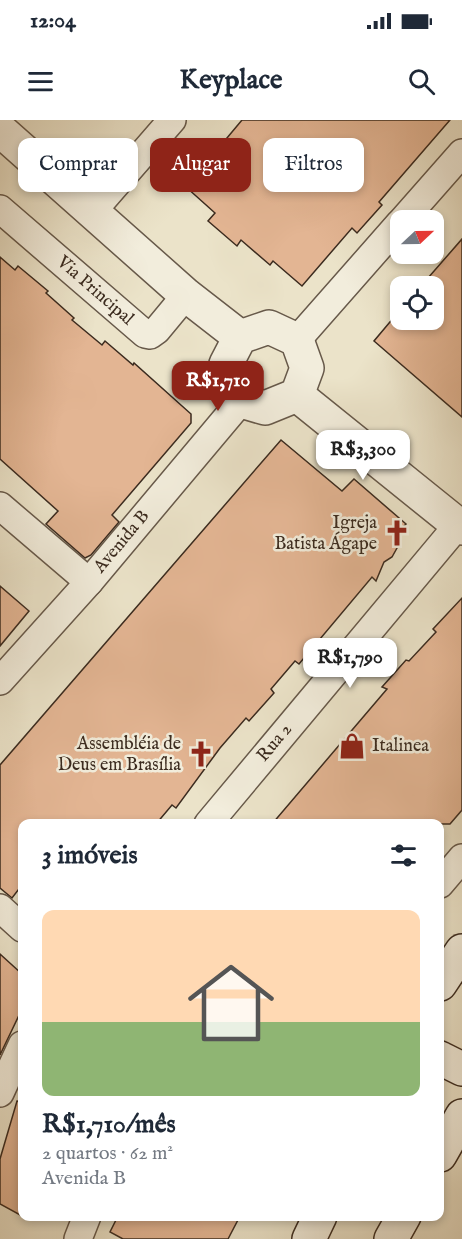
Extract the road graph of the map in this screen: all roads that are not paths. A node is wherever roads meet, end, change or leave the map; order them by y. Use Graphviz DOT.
graph roads {
  1 [pos="172,120"];
  2 [pos="0,130"];
  3 [pos="462,153"];
  4 [pos="0,209"];
  5 [pos="412,210"];
  6 [pos="92,212"];
  7 [pos="390,235"];
  8 [pos="186,296"];
  9 [pos="240,337"];
  10 [pos="297,340"];
  11 [pos="297,395"];
  12 [pos="241,401"];
  13 [pos="0,506"];
  14 [pos="460,527"];
  15 [pos="89,582"];
  16 [pos="2,675"];
  17 [pos="212,819"];
  18 [pos="462,858"];
  19 [pos="444,879"];
  20 [pos="0,908"];
  21 [pos="18,924"];
  22 [pos="462,951"];
  23 [pos="444,978"];
  24 [pos="18,1054"];
  25 [pos="444,1060"];
  26 [pos="462,1069"];
  27 [pos="0,1093"];
  28 [pos="462,1116"];
  29 [pos="444,1148"];
  30 [pos="85,1221"];
  31 [pos="318,1221"];
  32 [pos="401,1221"];
  33 [pos="78,1239"];
  34 [pos="309,1239"];
  35 [pos="391,1239"];
  1 -- 6 [label="street"];
  2 -- 6 [label="street"];
  3 -- 5 [label="street"];
  4 -- 8 [label="street, Via Principal"];
  6 -- 8 [label="street"];
  7 -- 10 [label="street"];
  8 -- 9 [label="street"];
  9 -- 10 [label="street"];
  9 -- 12 [label="street"];
  10 -- 11 [label="street"];
  11 -- 12 [label="street"];
  11 -- 14 [label="street"];
  12 -- 15 [label="street, Avenida B"];
  13 -- 15 [label="street"];
  14 -- 17 [label="street, Rua 2"];
  15 -- 16 [label="street, Avenida B"];
  18 -- 19 [label="street"];
  20 -- 21 [label="street"];
  22 -- 23 [label="street"];
  24 -- 27 [label="street"];
  25 -- 26 [label="street"];
  28 -- 29 [label="street"];
  30 -- 33 [label="street"];
  31 -- 34 [label="street"];
  32 -- 35 [label="street"];
}
